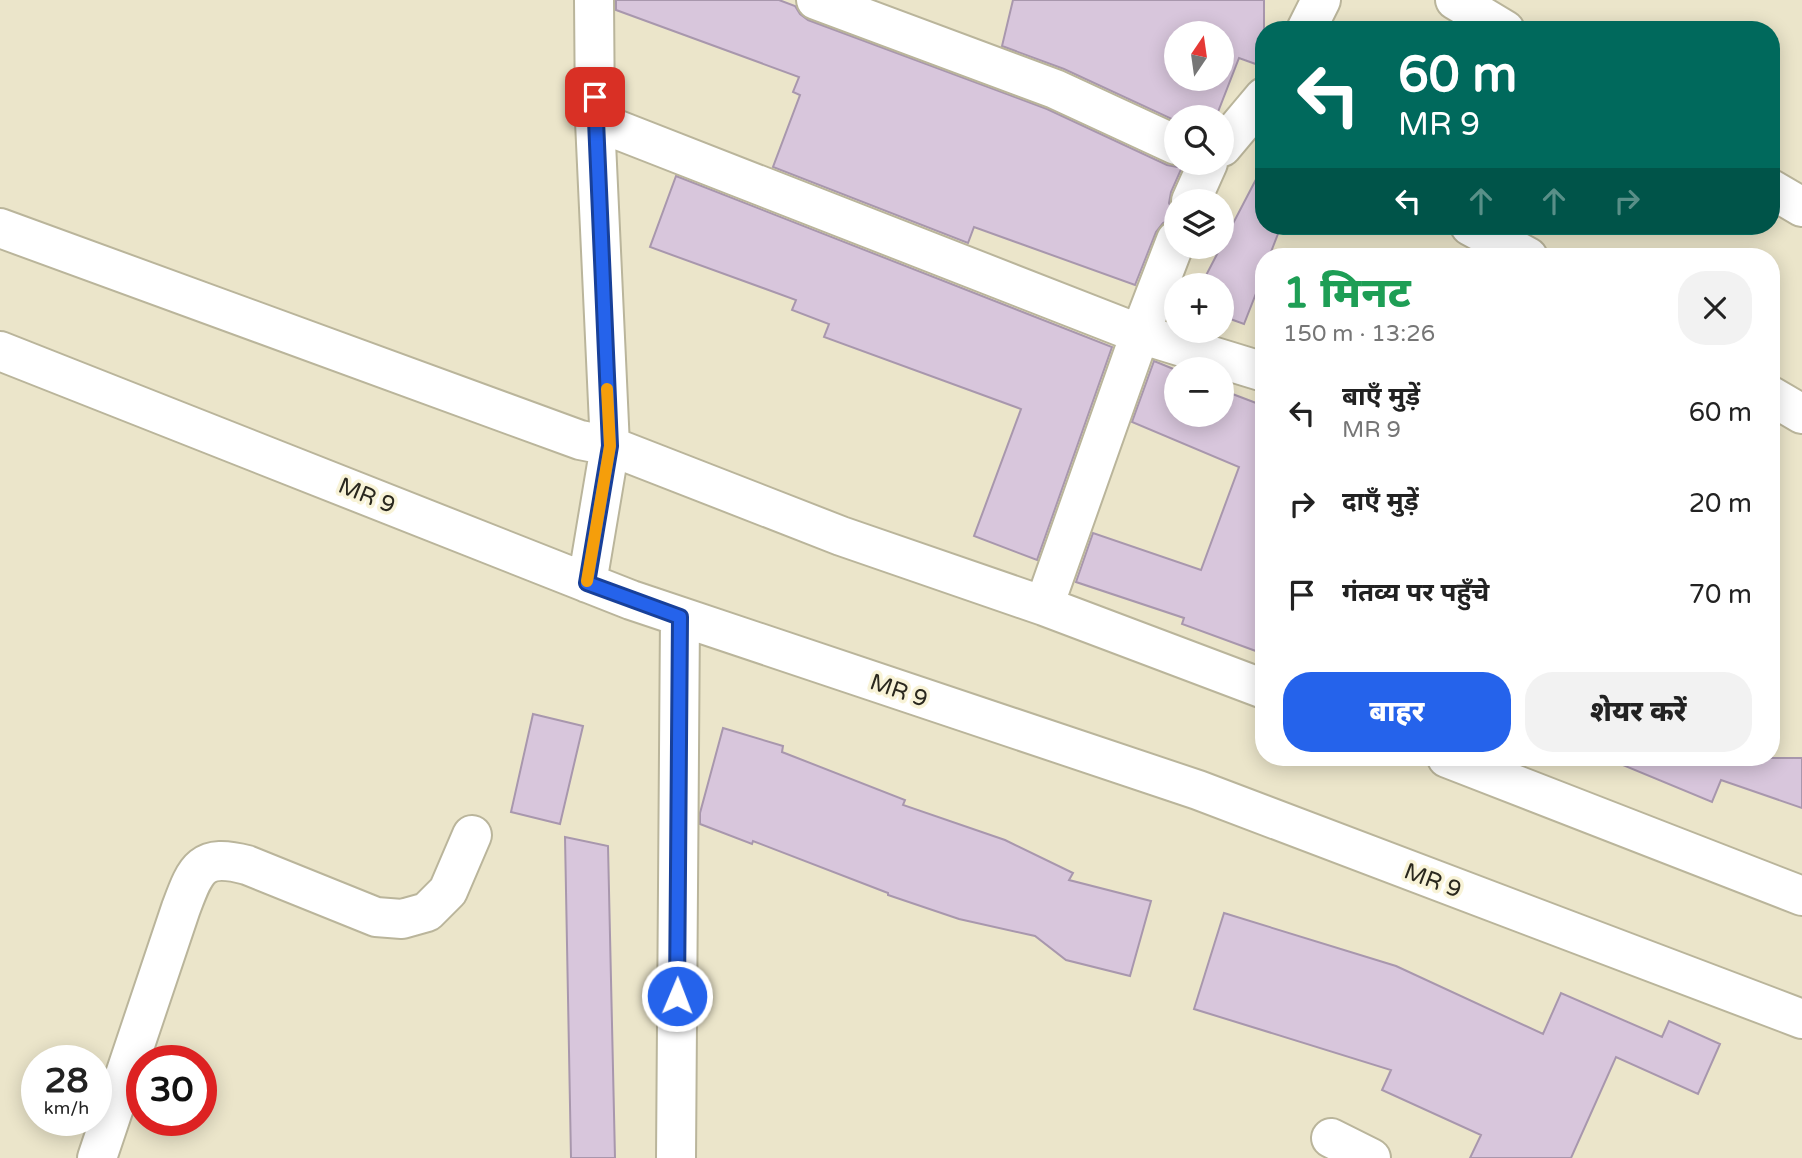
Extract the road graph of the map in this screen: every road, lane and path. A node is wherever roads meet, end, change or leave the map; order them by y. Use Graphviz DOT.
graph roads {
  1 [pos="594,0"];
  2 [pos="816,0"];
  3 [pos="1321,0"];
  4 [pos="1460,1"];
  5 [pos="1310,21"];
  6 [pos="1491,21"];
  7 [pos="1255,113"];
  8 [pos="595,121"];
  9 [pos="1234,135"];
  10 [pos="1164,139"];
  11 [pos="1780,194"];
  12 [pos="1802,207"];
  13 [pos="0,228"];
  14 [pos="1487,235"];
  15 [pos="1511,248"];
  16 [pos="1169,259"];
  17 [pos="1140,334"];
  18 [pos="0,351"];
  19 [pos="1255,369"];
  20 [pos="1780,401"];
  21 [pos="1802,414"];
  22 [pos="610,446"];
  23 [pos="587,583"];
  24 [pos="1044,606"];
  25 [pos="680,617"];
  26 [pos="1255,686"];
  27 [pos="1468,766"];
  28 [pos="472,835"];
  29 [pos="1802,896"];
  30 [pos="1802,1019"];
  31 [pos="1331,1138"];
  32 [pos="97,1158"];
  33 [pos="676,1158"];
  34 [pos="1371,1158"];
  1 -- 8 [label="street"];
  2 -- 10 [label="street"];
  3 -- 5 [label="street"];
  4 -- 6 [label="street"];
  7 -- 9 [label="street"];
  8 -- 17 [label="street"];
  8 -- 22 [label="street"];
  11 -- 12 [label="street"];
  13 -- 22 [label="street"];
  14 -- 15 [label="street"];
  16 -- 17 [label="street"];
  17 -- 19 [label="street"];
  17 -- 24 [label="street"];
  18 -- 23 [label="street, MR 9"];
  20 -- 21 [label="street"];
  22 -- 23 [label="street"];
  22 -- 24 [label="street"];
  23 -- 25 [label="street, MR 9"];
  24 -- 26 [label="street"];
  25 -- 30 [label="street, MR 9"];
  25 -- 33 [label="street"];
  27 -- 29 [label="street"];
  28 -- 32 [label="street"];
  31 -- 34 [label="street"];
}
